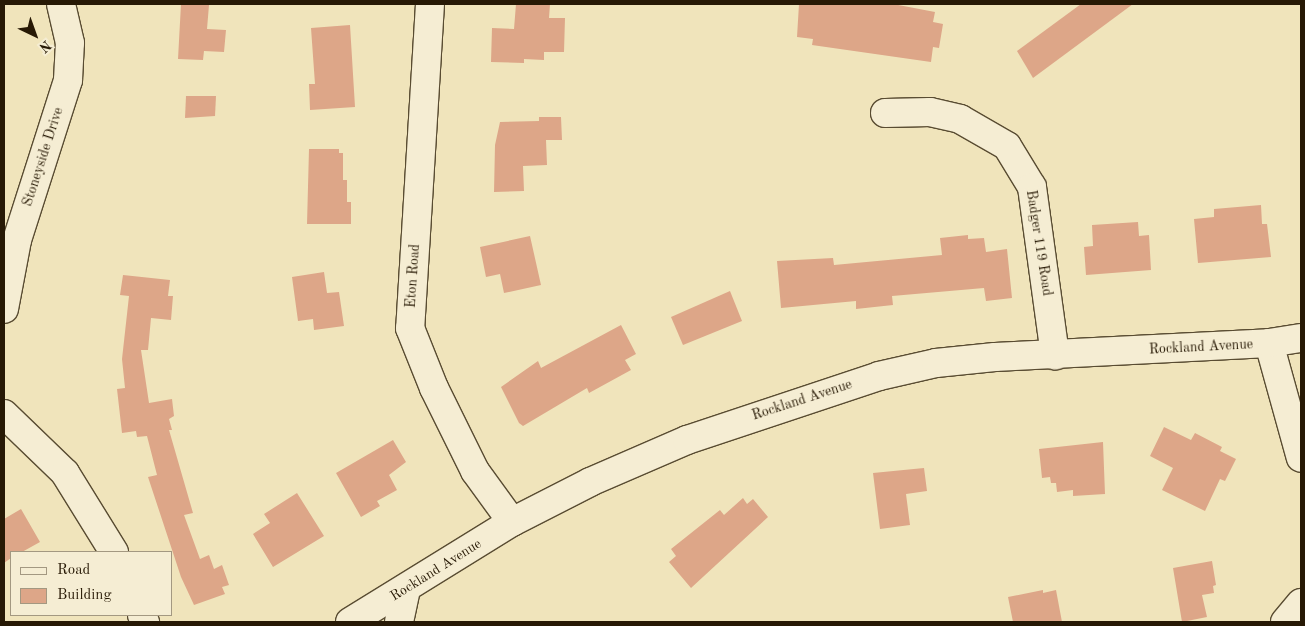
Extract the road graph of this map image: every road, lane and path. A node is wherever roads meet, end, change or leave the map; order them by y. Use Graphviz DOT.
graph roads {
  1 [pos="61,4"];
  2 [pos="430,4"];
  3 [pos="886,112"];
  4 [pos="10,235"];
  5 [pos="4,310"];
  6 [pos="1301,338"];
  7 [pos="1269,343"];
  8 [pos="1055,355"];
  9 [pos="4,414"];
  10 [pos="1301,458"];
  11 [pos="512,522"];
  12 [pos="113,551"];
  13 [pos="406,589"];
  14 [pos="1301,603"];
  15 [pos="350,622"];
  16 [pos="399,622"];
  17 [pos="1285,622"];
  1 -- 4 [label="street, Stoneyside Drive"];
  2 -- 11 [label="street, Eton Road"];
  3 -- 8 [label="street, Badger 119 Road"];
  4 -- 5 [label="street, Stoneyside Drive"];
  6 -- 7 [label="street, Rockland Avenue"];
  7 -- 8 [label="street, Rockland Avenue"];
  7 -- 10 [label="street"];
  8 -- 11 [label="street, Rockland Avenue"];
  9 -- 12 [label="street"];
  11 -- 13 [label="street, Rockland Avenue"];
  13 -- 15 [label="street, Rockland Avenue"];
  13 -- 16 [label="street"];
  14 -- 17 [label="street"];
}
